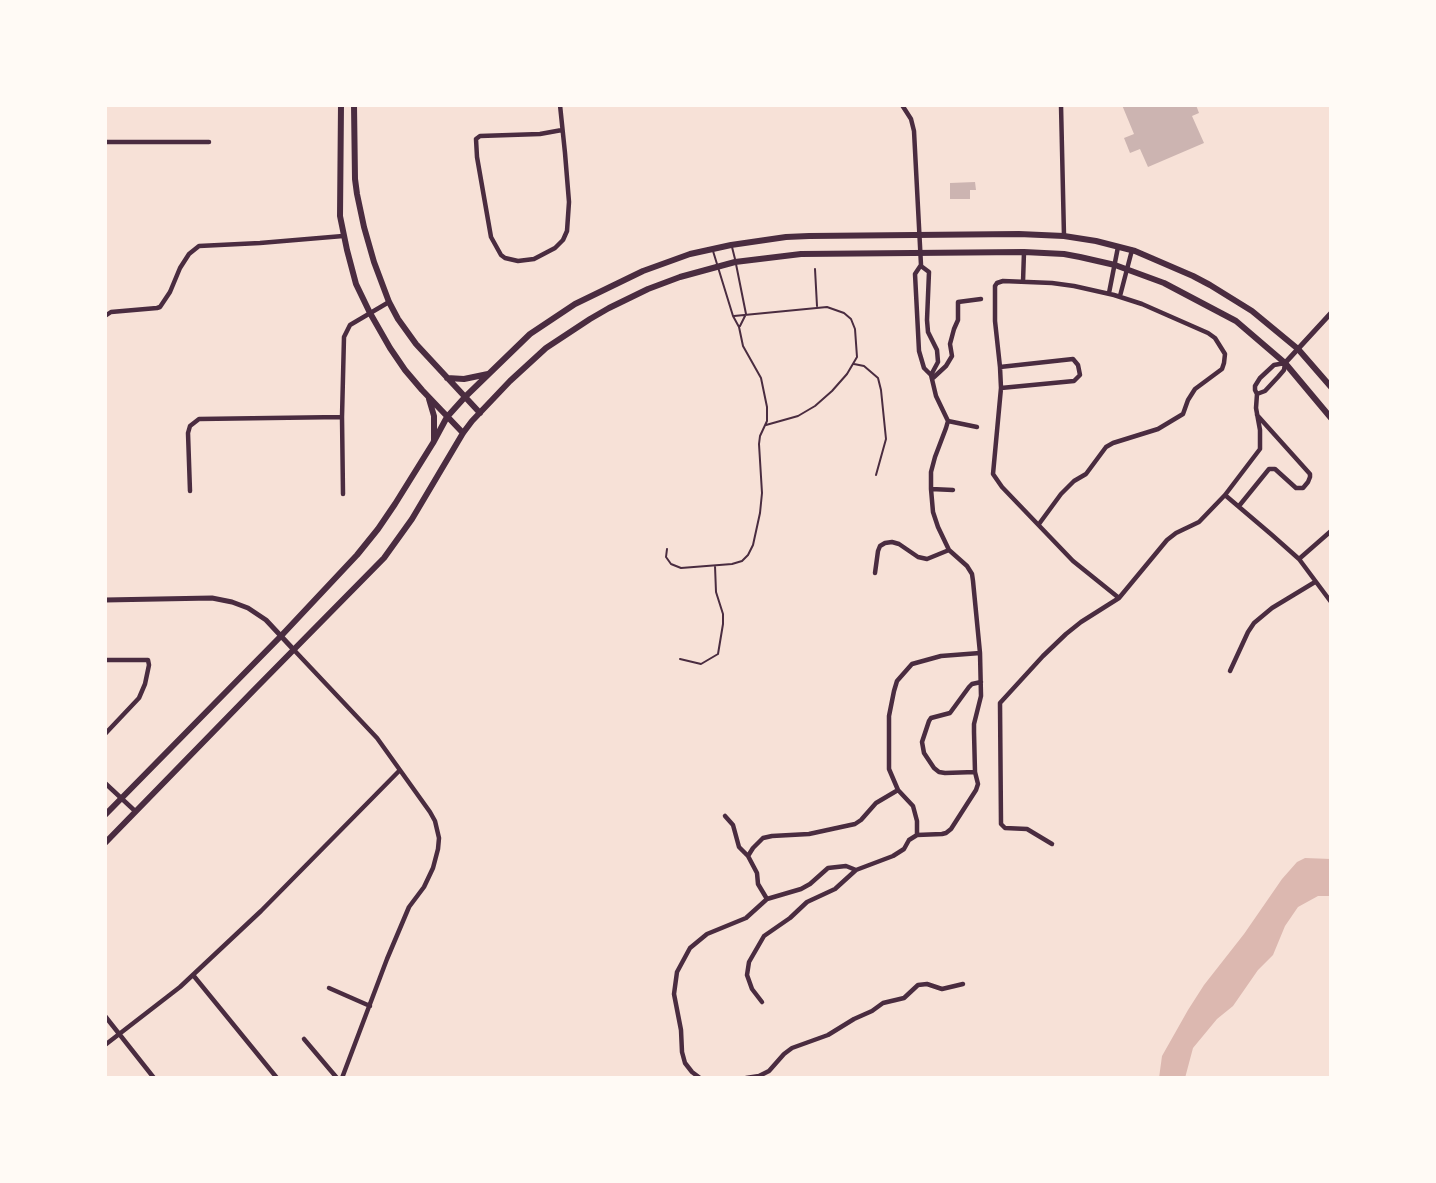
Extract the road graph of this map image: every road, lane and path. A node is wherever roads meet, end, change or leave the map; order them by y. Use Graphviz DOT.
graph roads {
  1 [pos="341,105"];
  2 [pos="355,105"];
  3 [pos="560,105"];
  4 [pos="902,105"];
  5 [pos="1061,105"];
  6 [pos="562,130"];
  7 [pos="105,142"];
  8 [pos="209,142"];
  9 [pos="920,234"];
  10 [pos="343,236"];
  11 [pos="1064,236"];
  12 [pos="731,245"];
  13 [pos="1118,247"];
  14 [pos="712,248"];
  15 [pos="1132,250"];
  16 [pos="921,252"];
  17 [pos="1024,252"];
  18 [pos="736,262"];
  19 [pos="1115,265"];
  20 [pos="717,266"];
  21 [pos="921,266"];
  22 [pos="815,269"];
  23 [pos="1127,269"];
  24 [pos="1023,282"];
  25 [pos="1110,293"];
  26 [pos="1120,296"];
  27 [pos="981,299"];
  28 [pos="389,302"];
  29 [pos="818,307"];
  30 [pos="370,313"];
  31 [pos="1331,313"];
  32 [pos="746,314"];
  33 [pos="105,316"];
  34 [pos="733,316"];
  35 [pos="739,327"];
  36 [pos="1298,349"];
  37 [pos="1285,363"];
  38 [pos="853,364"];
  39 [pos="1000,366"];
  40 [pos="490,374"];
  41 [pos="932,377"];
  42 [pos="447,378"];
  43 [pos="1331,387"];
  44 [pos="1001,388"];
  45 [pos="1257,394"];
  46 [pos="428,397"];
  47 [pos="465,397"];
  48 [pos="480,413"];
  49 [pos="1257,415"];
  50 [pos="447,417"];
  51 [pos="342,418"];
  52 [pos="1331,418"];
  53 [pos="947,421"];
  54 [pos="765,425"];
  55 [pos="976,427"];
  56 [pos="463,433"];
  57 [pos="433,443"];
  58 [pos="876,475"];
  59 [pos="931,489"];
  60 [pos="953,490"];
  61 [pos="190,491"];
  62 [pos="343,494"];
  63 [pos="1225,495"];
  64 [pos="1239,506"];
  65 [pos="1039,524"];
  66 [pos="1331,531"];
  67 [pos="667,549"];
  68 [pos="949,550"];
  69 [pos="1299,559"];
  70 [pos="715,565"];
  71 [pos="875,573"];
  72 [pos="1315,582"];
  73 [pos="1119,597"];
  74 [pos="105,600"];
  75 [pos="1331,602"];
  76 [pos="281,636"];
  77 [pos="294,650"];
  78 [pos="981,653"];
  79 [pos="680,659"];
  80 [pos="105,660"];
  81 [pos="1230,671"];
  82 [pos="981,682"];
  83 [pos="105,734"];
  84 [pos="400,770"];
  85 [pos="975,772"];
  86 [pos="105,783"];
  87 [pos="898,790"];
  88 [pos="121,798"];
  89 [pos="135,811"];
  90 [pos="105,815"];
  91 [pos="725,816"];
  92 [pos="917,835"];
  93 [pos="105,843"];
  94 [pos="1052,844"];
  95 [pos="748,856"];
  96 [pos="856,870"];
  97 [pos="767,899"];
  98 [pos="193,975"];
  99 [pos="963,984"];
  100 [pos="329,988"];
  101 [pos="762,1002"];
  102 [pos="370,1006"];
  103 [pos="105,1016"];
  104 [pos="120,1035"];
  105 [pos="304,1040"];
  106 [pos="105,1045"];
  107 [pos="154,1078"];
  108 [pos="277,1078"];
  109 [pos="340,1078"];
  110 [pos="700,1078"];
  111 [pos="746,1078"];
  1 -- 10 [label="main road"];
  2 -- 28 [label="main road"];
  3 -- 6 [label="street"];
  4 -- 9 [label="street"];
  5 -- 11 [label="street"];
  6 -- 6 [label="street"];
  7 -- 8 [label="street"];
  9 -- 11 [label="main road"];
  9 -- 12 [label="main road"];
  9 -- 16 [label="street"];
  10 -- 30 [label="main road"];
  10 -- 33 [label="street"];
  11 -- 13 [label="main road"];
  12 -- 14 [label="main road"];
  12 -- 18 [label="lane"];
  13 -- 15 [label="main road"];
  13 -- 19 [label="street"];
  14 -- 20 [label="lane"];
  14 -- 40 [label="main road"];
  15 -- 23 [label="street"];
  15 -- 36 [label="main road"];
  16 -- 17 [label="main road"];
  16 -- 18 [label="main road"];
  16 -- 21 [label="street"];
  17 -- 19 [label="main road"];
  17 -- 24 [label="street"];
  18 -- 20 [label="main road"];
  18 -- 32 [label="lane"];
  19 -- 23 [label="main road"];
  19 -- 25 [label="street"];
  20 -- 34 [label="lane"];
  20 -- 48 [label="main road"];
  21 -- 41 [label="street"];
  21 -- 41 [label="street"];
  22 -- 29 [label="lane"];
  23 -- 26 [label="street"];
  23 -- 37 [label="main road"];
  24 -- 25 [label="street"];
  24 -- 39 [label="street"];
  25 -- 26 [label="street"];
  26 -- 65 [label="street"];
  27 -- 41 [label="street"];
  28 -- 30 [label="street"];
  28 -- 42 [label="main road"];
  29 -- 32 [label="lane"];
  29 -- 38 [label="lane"];
  30 -- 46 [label="main road"];
  30 -- 51 [label="street"];
  31 -- 36 [label="street"];
  32 -- 34 [label="lane"];
  32 -- 35 [label="lane"];
  34 -- 35 [label="lane"];
  35 -- 54 [label="lane"];
  36 -- 37 [label="street"];
  36 -- 43 [label="main road"];
  37 -- 45 [label="street"];
  37 -- 45 [label="street"];
  37 -- 52 [label="main road"];
  38 -- 54 [label="lane"];
  38 -- 58 [label="lane"];
  39 -- 44 [label="street"];
  39 -- 44 [label="street"];
  40 -- 42 [label="main road"];
  40 -- 47 [label="main road"];
  41 -- 53 [label="street"];
  42 -- 47 [label="main road"];
  44 -- 65 [label="street"];
  45 -- 49 [label="street"];
  46 -- 50 [label="main road"];
  46 -- 57 [label="main road"];
  47 -- 48 [label="main road"];
  47 -- 50 [label="main road"];
  48 -- 56 [label="main road"];
  49 -- 63 [label="street"];
  49 -- 64 [label="street"];
  50 -- 56 [label="main road"];
  50 -- 57 [label="main road"];
  51 -- 61 [label="street"];
  51 -- 62 [label="street"];
  53 -- 55 [label="street"];
  53 -- 59 [label="street"];
  54 -- 70 [label="lane"];
  56 -- 77 [label="main road"];
  57 -- 76 [label="main road"];
  59 -- 60 [label="street"];
  59 -- 68 [label="street"];
  63 -- 64 [label="street"];
  63 -- 73 [label="street"];
  64 -- 69 [label="street"];
  65 -- 73 [label="street"];
  66 -- 69 [label="street"];
  67 -- 70 [label="lane"];
  68 -- 71 [label="street"];
  68 -- 78 [label="street"];
  69 -- 72 [label="street"];
  70 -- 79 [label="lane"];
  72 -- 75 [label="street"];
  72 -- 81 [label="street"];
  73 -- 94 [label="street"];
  74 -- 76 [label="street"];
  76 -- 77 [label="street"];
  76 -- 88 [label="main road"];
  77 -- 84 [label="street"];
  77 -- 89 [label="main road"];
  78 -- 82 [label="street"];
  78 -- 87 [label="street"];
  80 -- 83 [label="street"];
  82 -- 85 [label="street"];
  82 -- 85 [label="street"];
  84 -- 98 [label="street"];
  84 -- 102 [label="street"];
  85 -- 92 [label="street"];
  86 -- 88 [label="street"];
  87 -- 92 [label="street"];
  87 -- 95 [label="street"];
  88 -- 89 [label="street"];
  88 -- 90 [label="main road"];
  89 -- 93 [label="main road"];
  91 -- 95 [label="street"];
  92 -- 96 [label="street"];
  95 -- 97 [label="street"];
  96 -- 97 [label="street"];
  96 -- 101 [label="street"];
  97 -- 110 [label="street"];
  98 -- 104 [label="street"];
  98 -- 108 [label="street"];
  99 -- 111 [label="street"];
  100 -- 102 [label="street"];
  102 -- 109 [label="street"];
  103 -- 104 [label="street"];
  104 -- 106 [label="street"];
  104 -- 107 [label="street"];
  105 -- 109 [label="street"];
}
